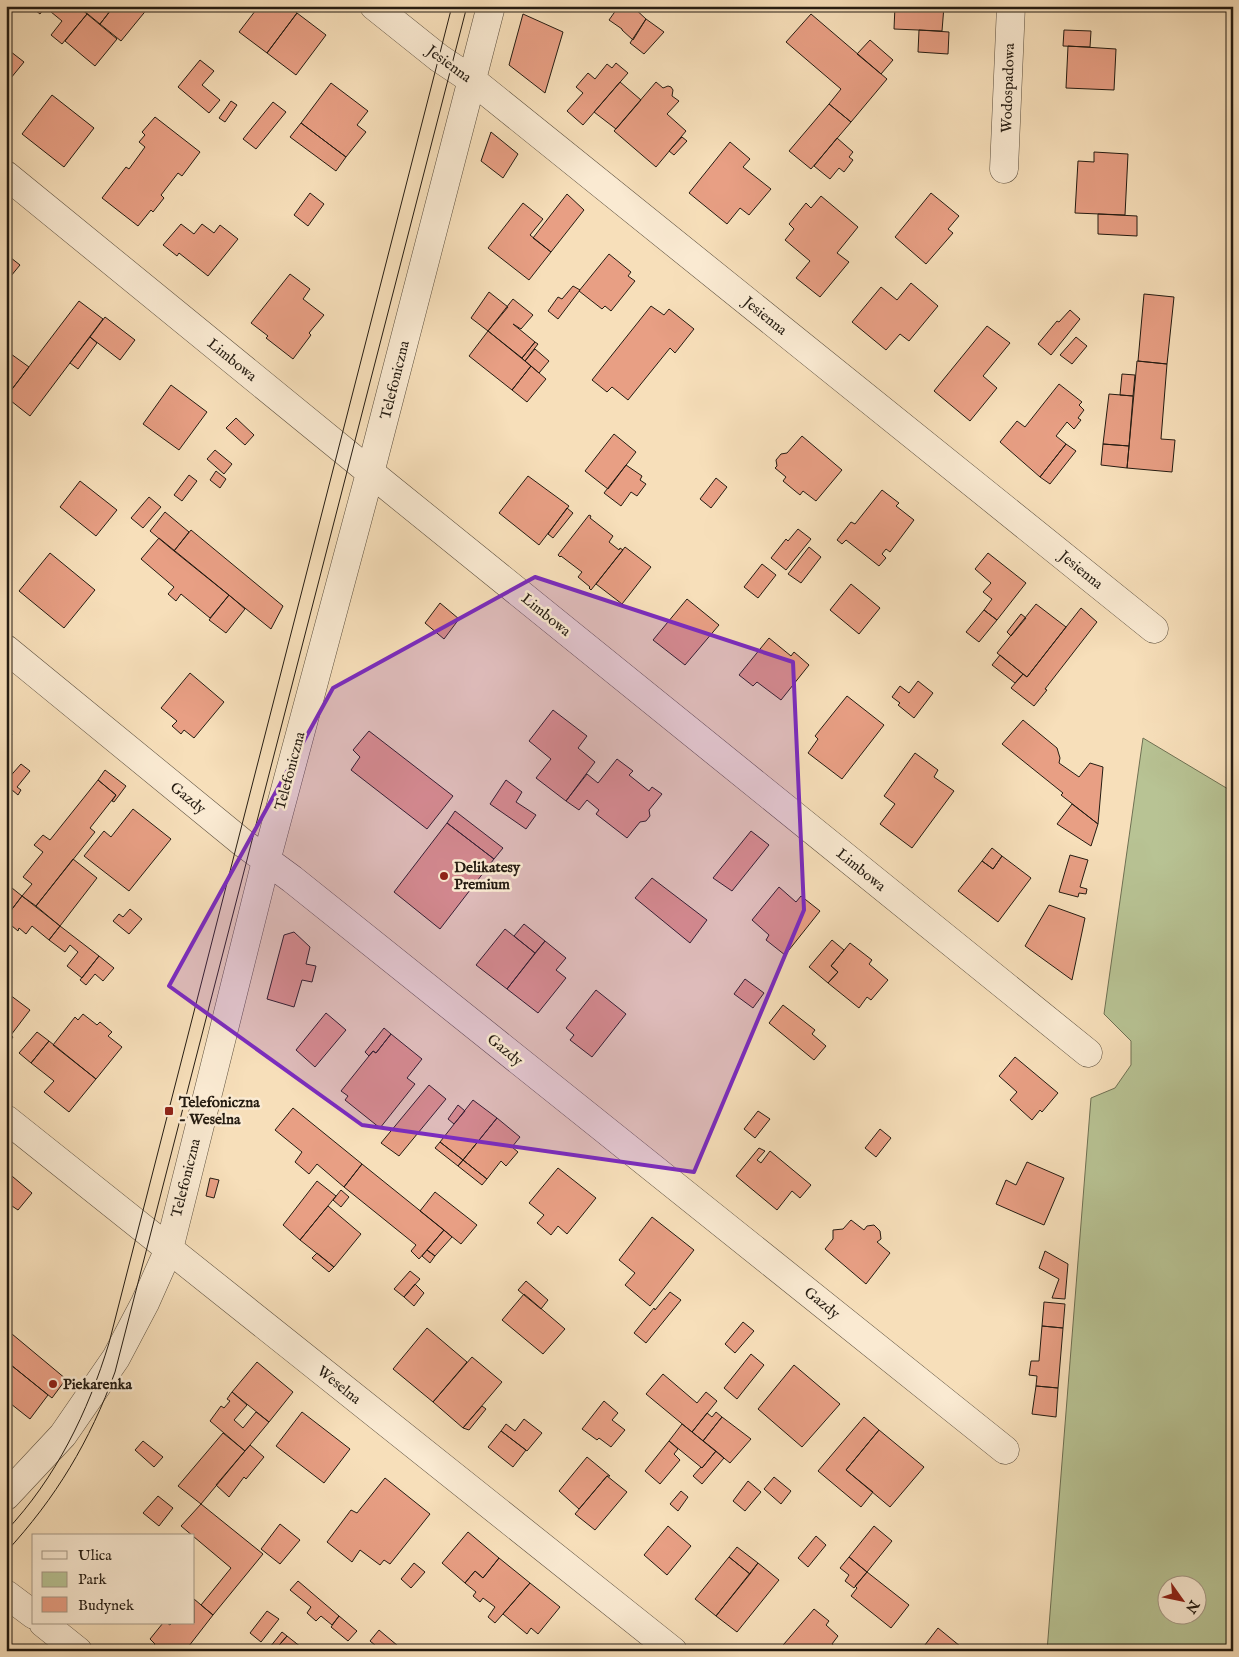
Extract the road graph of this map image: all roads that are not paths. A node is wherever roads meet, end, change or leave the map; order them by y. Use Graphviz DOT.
graph roads {
  1 [pos="374,6"];
  2 [pos="491,6"];
  3 [pos="1011,6"];
  4 [pos="472,80"];
  5 [pos="1004,169"];
  6 [pos="6,175"];
  7 [pos="370,473"];
  8 [pos="1154,630"];
  9 [pos="6,650"];
  10 [pos="266,861"];
  11 [pos="1088,1053"];
  12 [pos="6,1120"];
  13 [pos="168,1249"];
  14 [pos="1005,1450"];
  15 [pos="6,1496"];
  16 [pos="6,1594"];
  17 [pos="32,1614"];
  18 [pos="45,1624"];
  19 [pos="78,1651"];
  20 [pos="673,1651"];
  1 -- 4 [label="street, Jesienna"];
  2 -- 4 [label="street, Telefoniczna"];
  3 -- 5 [label="street, Wodospadowa"];
  4 -- 7 [label="street, Telefoniczna"];
  4 -- 8 [label="street, Jesienna"];
  6 -- 7 [label="street, Limbowa"];
  7 -- 10 [label="street, Telefoniczna"];
  7 -- 11 [label="street, Limbowa"];
  9 -- 10 [label="street, Gazdy"];
  10 -- 13 [label="street, Telefoniczna"];
  10 -- 14 [label="street, Gazdy"];
  12 -- 13 [label="street, Weselna"];
  13 -- 15 [label="street, Telefoniczna"];
  13 -- 20 [label="street, Weselna"];
  16 -- 17 [label="street"];
  18 -- 19 [label="street"];
}
